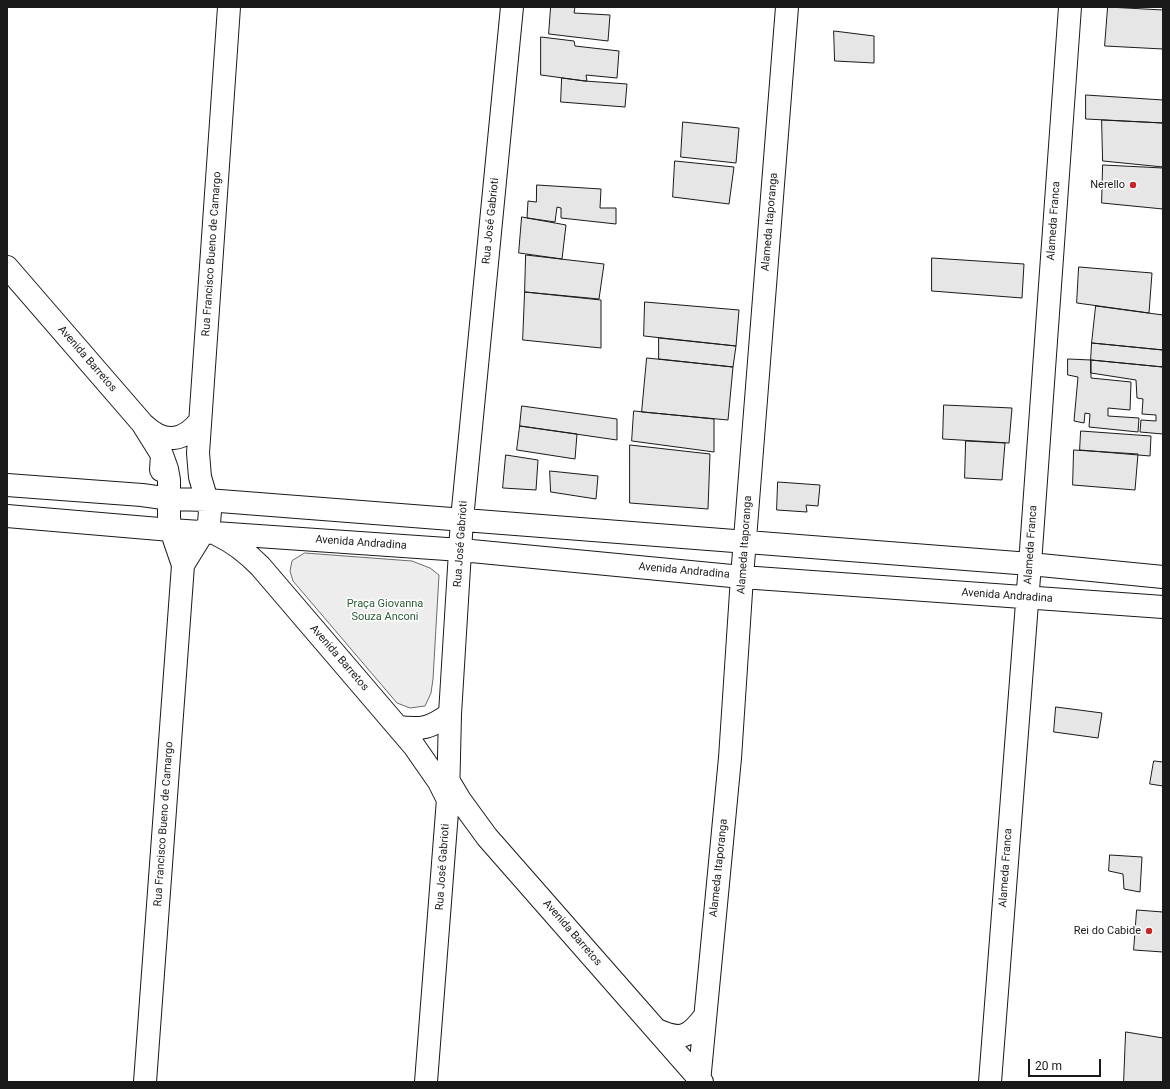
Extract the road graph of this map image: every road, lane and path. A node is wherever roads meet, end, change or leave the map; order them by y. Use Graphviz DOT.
graph roads {
  1 [pos="229,7"];
  2 [pos="512,7"];
  3 [pos="788,7"];
  4 [pos="1070,7"];
  5 [pos="7,267"];
  6 [pos="200,421"];
  7 [pos="142,423"];
  8 [pos="162,455"];
  9 [pos="7,484"];
  10 [pos="142,495"];
  11 [pos="170,499"];
  12 [pos="207,500"];
  13 [pos="7,516"];
  14 [pos="462,519"];
  15 [pos="171,530"];
  16 [pos="209,532"];
  17 [pos="745,541"];
  18 [pos="461,550"];
  19 [pos="1030,564"];
  20 [pos="183,565"];
  21 [pos="742,577"];
  22 [pos="1163,577"];
  23 [pos="1027,598"];
  24 [pos="1163,607"];
  25 [pos="450,714"];
  26 [pos="398,727"];
  27 [pos="448,789"];
  28 [pos="705,1016"];
  29 [pos="657,1030"];
  30 [pos="700,1081"];
  31 [pos="145,1082"];
  32 [pos="426,1082"];
  33 [pos="990,1082"];
  1 -- 6 [label="street, Rua Francisco Bueno de Camargo"];
  2 -- 14 [label="street, Rua José Gabrioti"];
  3 -- 17 [label="street, Alameda Itaporanga"];
  4 -- 19 [label="street, Alameda Franca"];
  5 -- 7 [label="street, Avenida Barretos"];
  6 -- 7 [label="street"];
  6 -- 12 [label="street, Rua Francisco Bueno de Camargo"];
  7 -- 8 [label="street, Avenida Barretos"];
  8 -- 10 [label="street"];
  8 -- 11 [label="street, Avenida Barretos"];
  9 -- 10 [label="street"];
  10 -- 11 [label="street"];
  11 -- 12 [label="street"];
  11 -- 15 [label="street"];
  12 -- 14 [label="street"];
  12 -- 16 [label="street"];
  13 -- 15 [label="street, Avenida Andradina"];
  14 -- 17 [label="street"];
  14 -- 18 [label="street, Rua José Gabrioti"];
  15 -- 16 [label="street, Avenida Andradina"];
  15 -- 20 [label="street, Rua Francisco Bueno de Camargo"];
  16 -- 18 [label="street, Avenida Andradina"];
  16 -- 20 [label="street, Rua Francisco Bueno de Camargo"];
  16 -- 26 [label="street, Avenida Barretos"];
  17 -- 19 [label="street"];
  17 -- 21 [label="street, Alameda Itaporanga"];
  18 -- 21 [label="street, Avenida Andradina"];
  18 -- 25 [label="street, Rua José Gabrioti"];
  19 -- 22 [label="street"];
  19 -- 23 [label="street, Alameda Franca"];
  20 -- 31 [label="street, Rua Francisco Bueno de Camargo"];
  21 -- 23 [label="street, Avenida Andradina"];
  21 -- 28 [label="street, Alameda Itaporanga"];
  23 -- 24 [label="street, Avenida Andradina"];
  23 -- 33 [label="street, Alameda Franca"];
  25 -- 26 [label="street"];
  25 -- 27 [label="street, Rua José Gabrioti"];
  26 -- 27 [label="street, Avenida Barretos"];
  27 -- 29 [label="street, Avenida Barretos"];
  27 -- 32 [label="street, Rua José Gabrioti"];
  28 -- 29 [label="street"];
  28 -- 30 [label="street, Alameda Itaporanga"];
  29 -- 30 [label="street, Avenida Barretos"];
}
